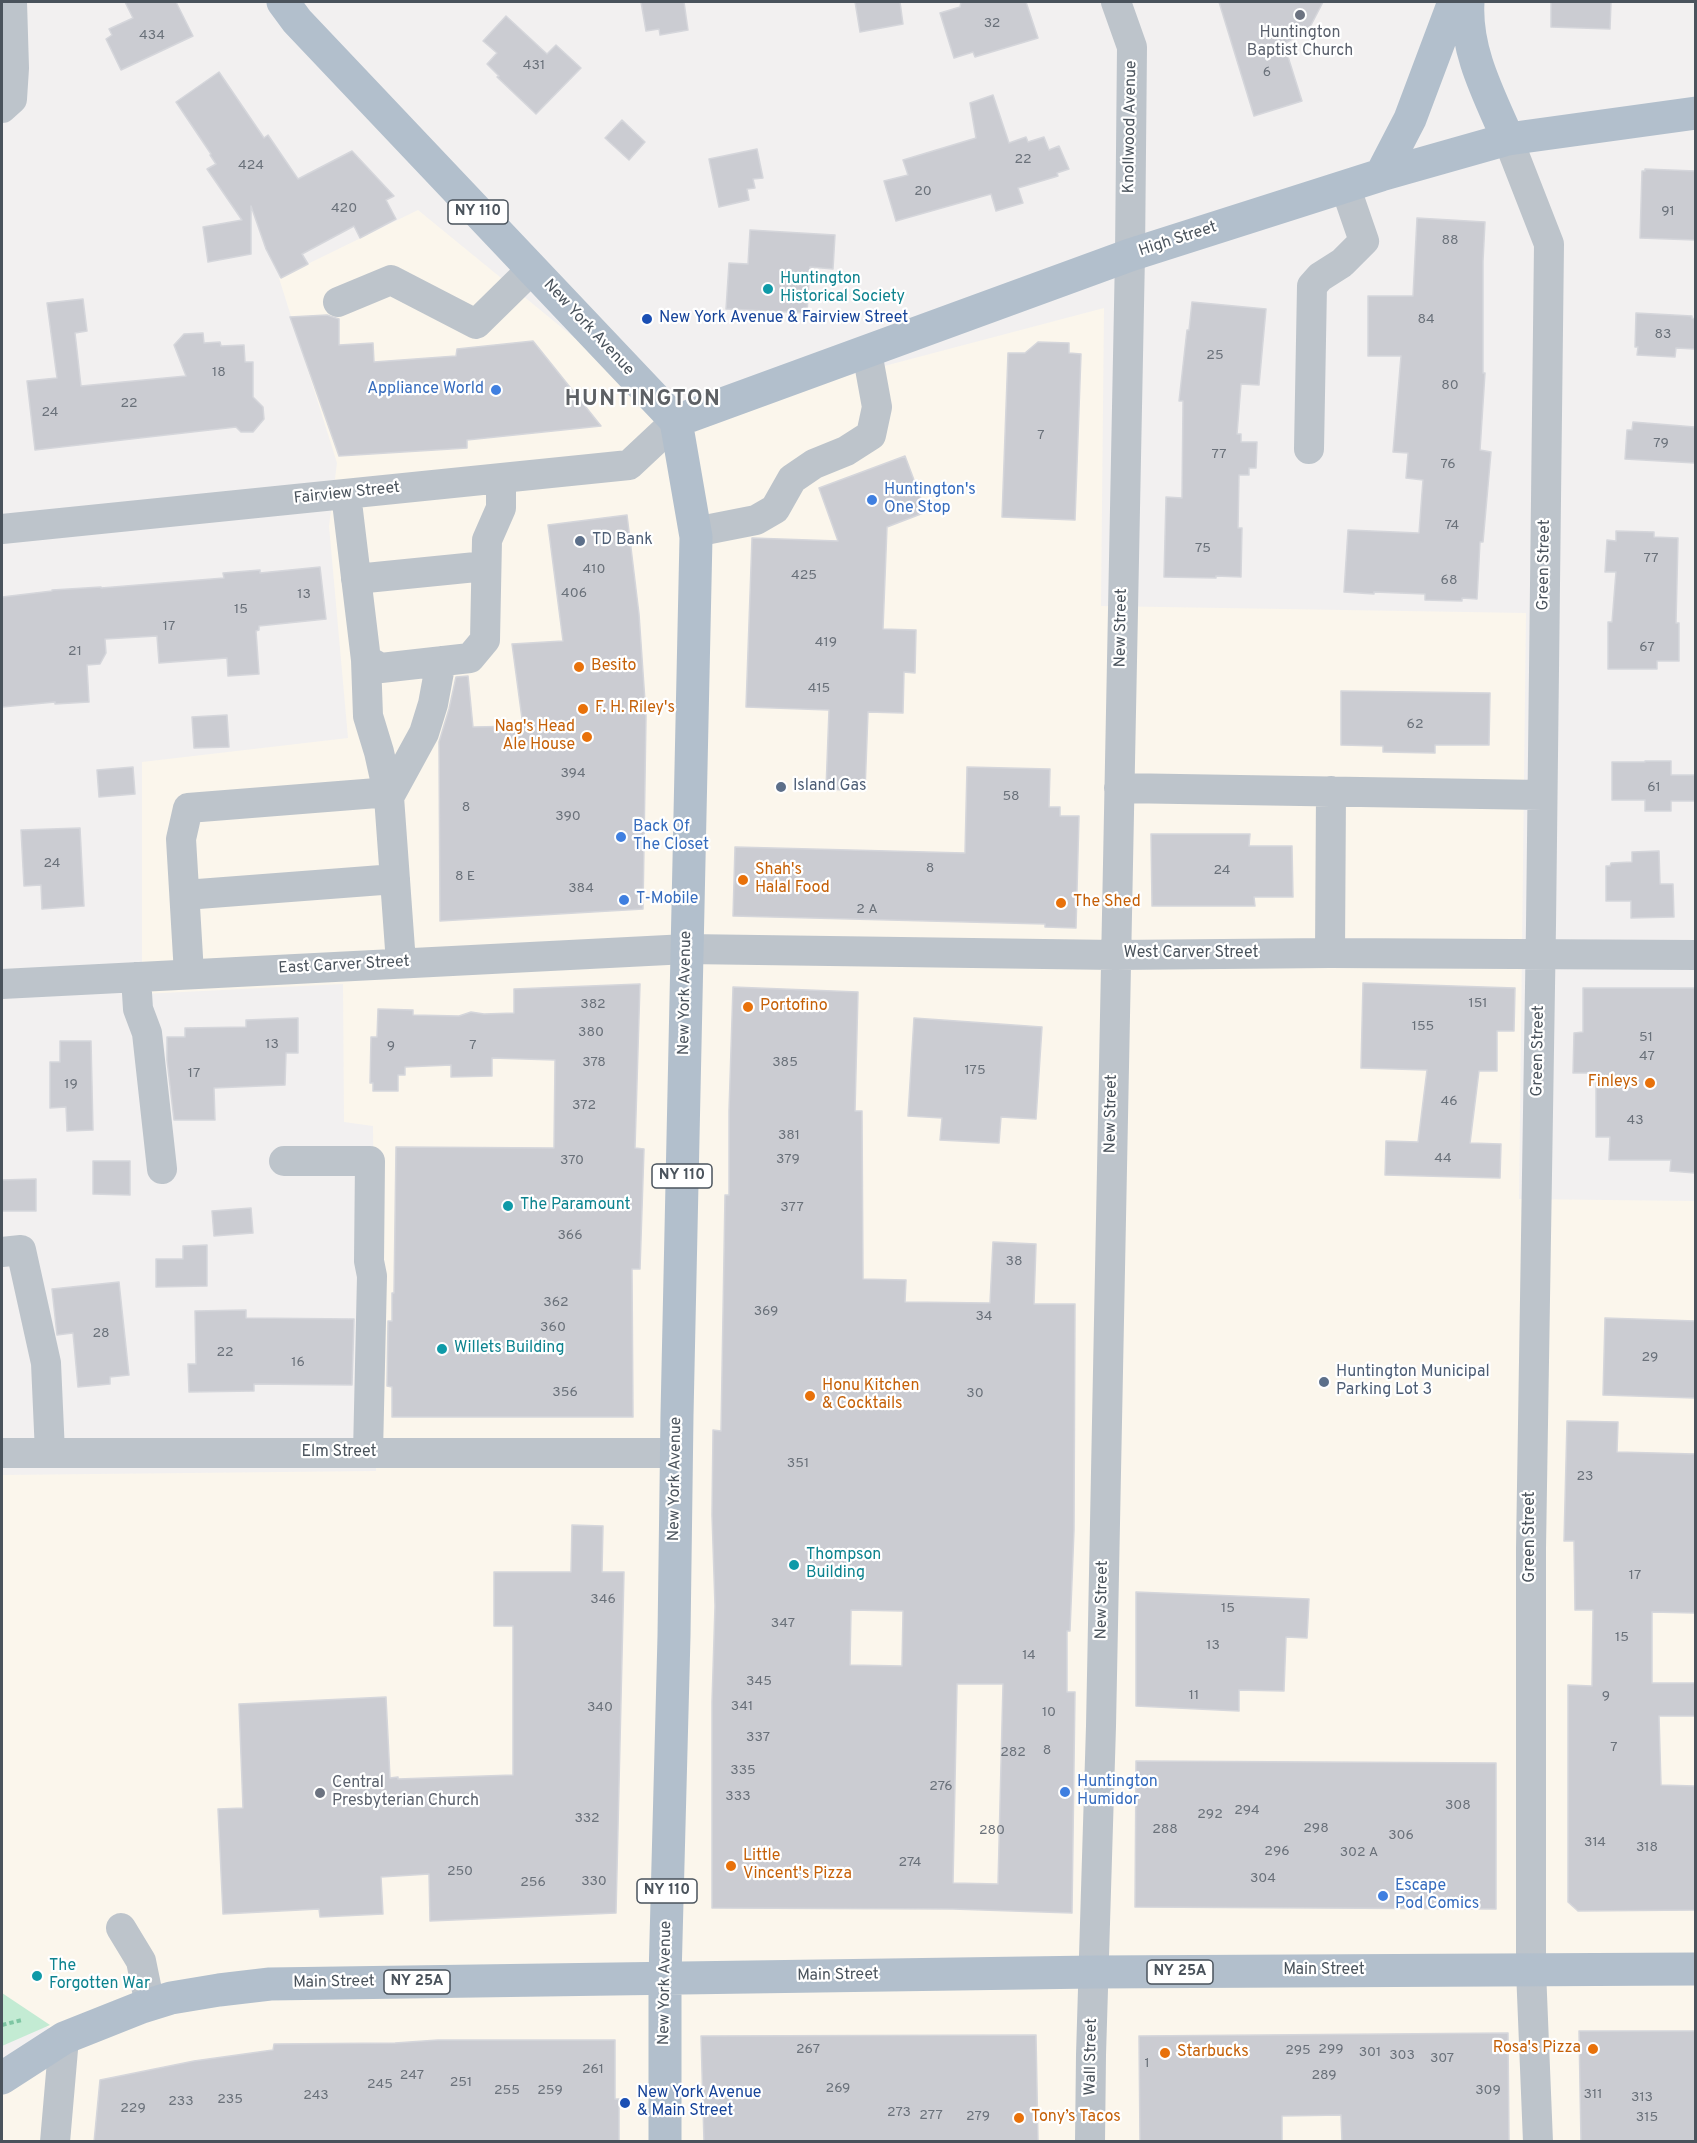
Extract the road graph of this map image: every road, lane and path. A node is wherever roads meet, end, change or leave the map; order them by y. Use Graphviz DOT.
graph roads {
  1 [pos="12,2"];
  2 [pos="283,2"];
  3 [pos="1116,2"];
  4 [pos="1454,2"];
  5 [pos="1468,2"];
  6 [pos="2,108"];
  7 [pos="1695,113"];
  8 [pos="1508,139"];
  9 [pos="1381,175"];
  10 [pos="1345,186"];
  11 [pos="1130,255"];
  12 [pos="532,269"];
  13 [pos="339,302"];
  14 [pos="867,351"];
  15 [pos="676,421"];
  16 [pos="1309,449"];
  17 [pos="501,479"];
  18 [pos="346,494"];
  19 [pos="2,529"];
  20 [pos="695,532"];
  21 [pos="486,566"];
  22 [pos="356,579"];
  23 [pos="366,660"];
  24 [pos="441,661"];
  25 [pos="1119,788"];
  26 [pos="1331,791"];
  27 [pos="1542,795"];
  28 [pos="389,797"];
  29 [pos="395,879"];
  30 [pos="185,895"];
  31 [pos="687,949"];
  32 [pos="1330,953"];
  33 [pos="1541,953"];
  34 [pos="1115,955"];
  35 [pos="1695,955"];
  36 [pos="401,963"];
  37 [pos="189,974"];
  38 [pos="136,977"];
  39 [pos="2,984"];
  40 [pos="284,1161"];
  41 [pos="162,1169"];
  42 [pos="2,1252"];
  43 [pos="2,1453"];
  44 [pos="50,1453"];
  45 [pos="368,1453"];
  46 [pos="676,1453"];
  47 [pos="121,1928"];
  48 [pos="1695,1969"];
  49 [pos="1532,1970"];
  50 [pos="1094,1972"];
  51 [pos="665,1978"];
  52 [pos="150,2005"];
  53 [pos="22,2020"];
  54 [pos="2,2025"];
  55 [pos="64,2038"];
  56 [pos="2,2078"];
  57 [pos="55,2142"];
  58 [pos="665,2142"];
  59 [pos="1090,2142"];
  60 [pos="1539,2142"];
  1 -- 6 [label="street"];
  2 -- 12 [label="main road, New York Avenue / NY 110"];
  3 -- 11 [label="street, Knollwood Avenue"];
  4 -- 9 [label="main road"];
  5 -- 8 [label="main road"];
  7 -- 8 [label="main road, High Street"];
  8 -- 9 [label="main road, High Street"];
  8 -- 27 [label="street, Green Street"];
  9 -- 10 [label="main road, High Street"];
  10 -- 11 [label="main road, High Street"];
  10 -- 16 [label="street"];
  11 -- 14 [label="main road, High Street"];
  11 -- 25 [label="street, New Street"];
  12 -- 13 [label="street"];
  12 -- 15 [label="main road, New York Avenue / NY 110"];
  14 -- 15 [label="main road, High Street"];
  14 -- 20 [label="street"];
  15 -- 17 [label="street, Fairview Street"];
  15 -- 20 [label="main road, New York Avenue / NY 110"];
  17 -- 18 [label="street, Fairview Street"];
  17 -- 21 [label="street"];
  18 -- 19 [label="street, Fairview Street"];
  18 -- 22 [label="street"];
  20 -- 31 [label="main road, New York Avenue / NY 110"];
  21 -- 22 [label="street"];
  21 -- 24 [label="street"];
  22 -- 23 [label="street"];
  23 -- 24 [label="street"];
  23 -- 28 [label="street"];
  24 -- 28 [label="street"];
  25 -- 26 [label="street"];
  25 -- 34 [label="street, New Street"];
  26 -- 27 [label="street"];
  26 -- 32 [label="street"];
  27 -- 33 [label="street, Green Street"];
  28 -- 29 [label="street"];
  28 -- 30 [label="street"];
  29 -- 30 [label="street"];
  29 -- 36 [label="street"];
  30 -- 37 [label="street"];
  31 -- 34 [label="street, West Carver Street"];
  31 -- 36 [label="street, East Carver Street"];
  31 -- 46 [label="main road, New York Avenue / NY 110"];
  32 -- 33 [label="street, West Carver Street"];
  32 -- 34 [label="street, West Carver Street"];
  33 -- 35 [label="street, West Carver Street"];
  33 -- 49 [label="street, Green Street"];
  34 -- 50 [label="street, New Street"];
  36 -- 37 [label="street, East Carver Street"];
  37 -- 38 [label="street, East Carver Street"];
  38 -- 39 [label="street, East Carver Street"];
  38 -- 41 [label="street"];
  40 -- 45 [label="street"];
  42 -- 44 [label="street"];
  43 -- 44 [label="street, Elm Street"];
  44 -- 45 [label="street, Elm Street"];
  45 -- 46 [label="street, Elm Street"];
  46 -- 51 [label="main road, New York Avenue / NY 110"];
  47 -- 52 [label="street"];
  48 -- 49 [label="main road, Main Street / NY 25A"];
  49 -- 50 [label="main road, Main Street / NY 25A"];
  49 -- 60 [label="street, Green Street"];
  50 -- 51 [label="main road, Main Street / NY 25A"];
  50 -- 59 [label="street, Wall Street"];
  51 -- 52 [label="main road, Main Street / NY 25A"];
  51 -- 58 [label="main road, New York Avenue / NY 110"];
  52 -- 55 [label="main road, Main Street / NY 25A"];
  53 -- 54 [label="path"];
  55 -- 56 [label="main road, Main Street / NY 25A"];
  55 -- 57 [label="street"];
}
